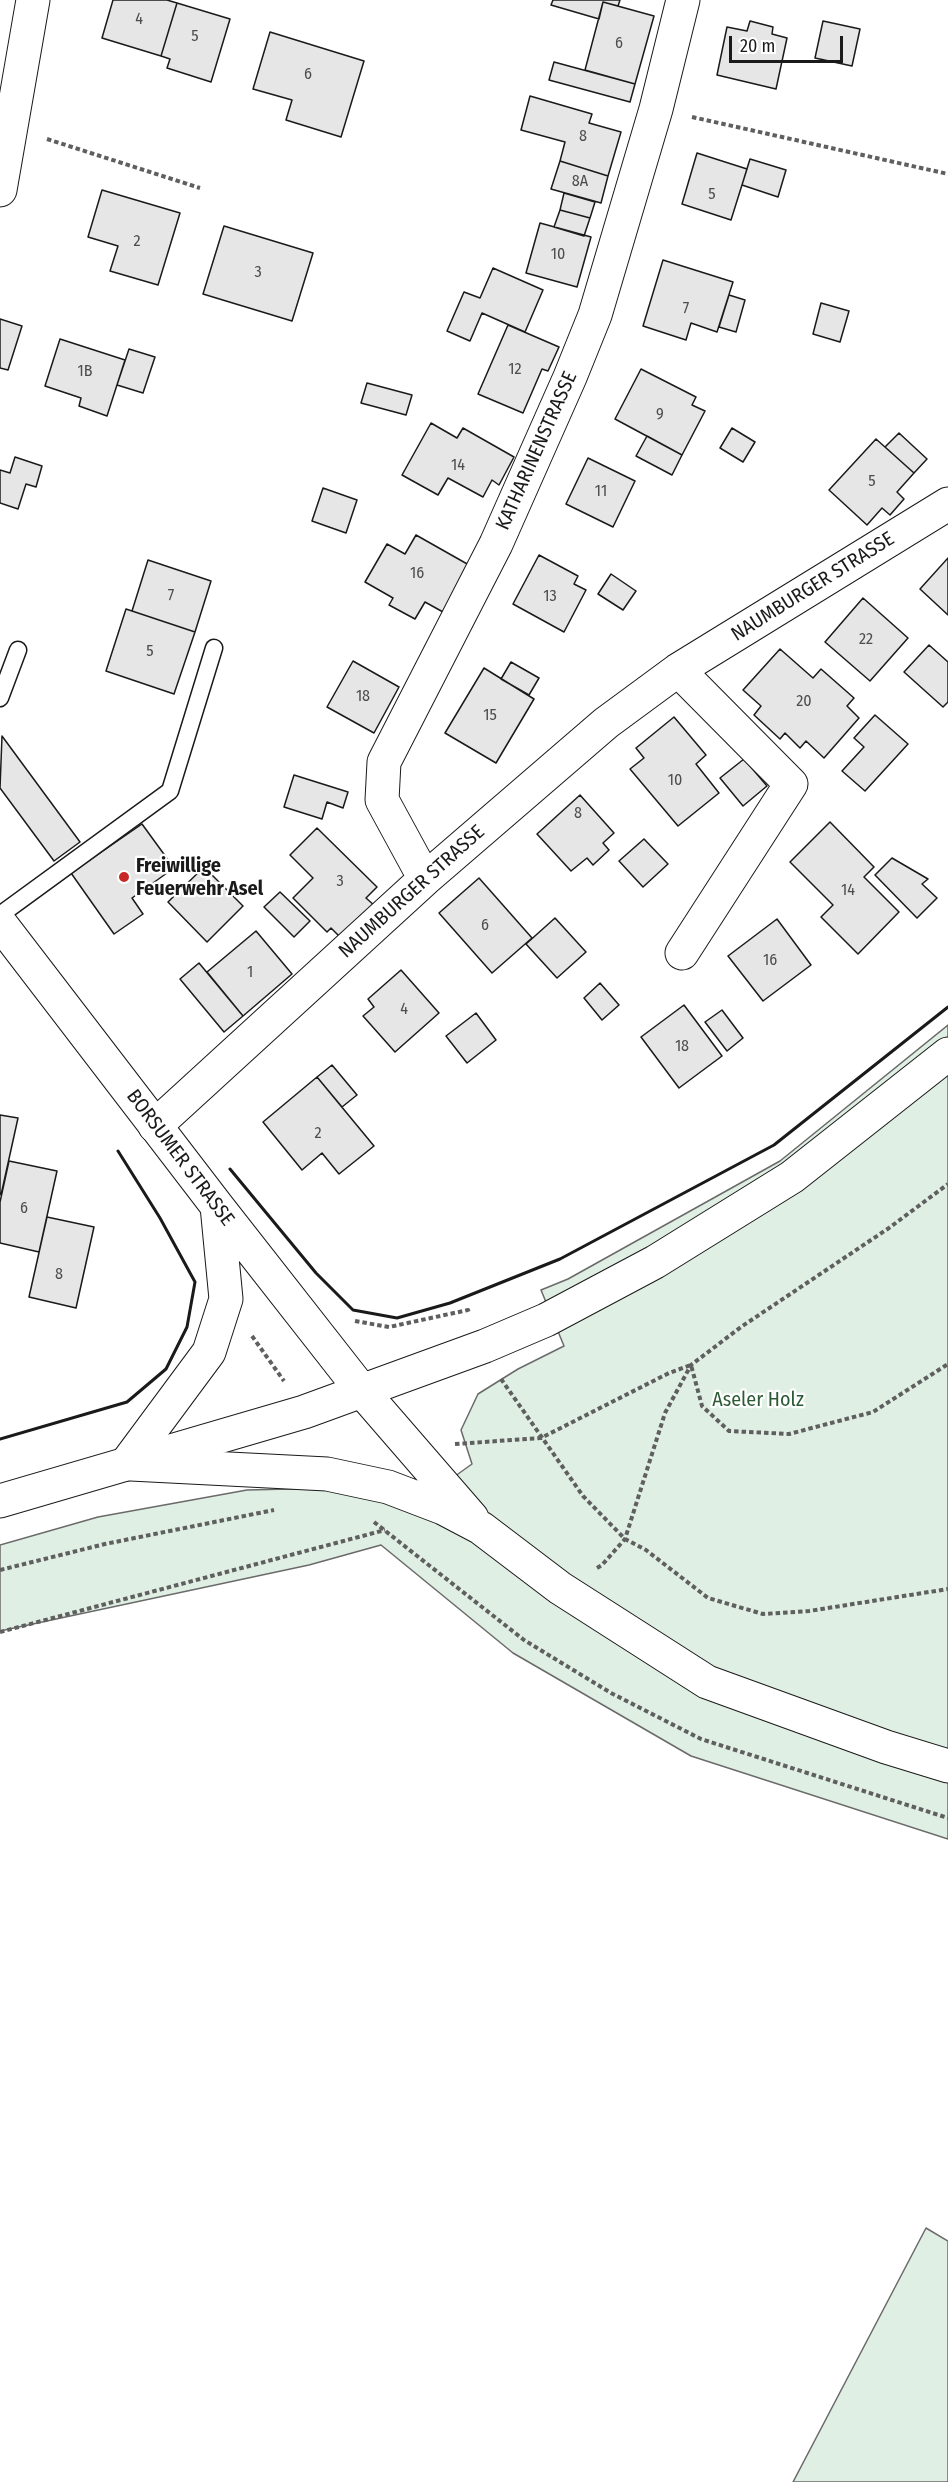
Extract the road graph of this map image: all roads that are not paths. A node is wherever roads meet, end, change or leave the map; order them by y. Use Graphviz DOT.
graph roads {
  1 [pos="33,0"];
  2 [pos="683,0"];
  3 [pos="0,190"];
  4 [pos="948,504"];
  5 [pos="214,648"];
  6 [pos="18,650"];
  7 [pos="678,670"];
  8 [pos="0,698"];
  9 [pos="425,879"];
  10 [pos="0,915"];
  11 [pos="0,922"];
  12 [pos="682,953"];
  13 [pos="948,1054"];
  14 [pos="155,1126"];
  15 [pos="217,1206"];
  16 [pos="362,1391"];
  17 [pos="126,1464"];
  18 [pos="0,1501"];
  19 [pos="481,1528"];
  20 [pos="948,1766"];
  1 -- 3 [label="street"];
  2 -- 9 [label="street, KATHARINENSTRASSE"];
  4 -- 7 [label="street, NAUMBURGER STRASSE"];
  5 -- 10 [label="lane"];
  6 -- 8 [label="lane"];
  7 -- 9 [label="street, NAUMBURGER STRASSE"];
  7 -- 12 [label="street"];
  9 -- 14 [label="street, NAUMBURGER STRASSE"];
  11 -- 14 [label="street, BORSUMER STRASSE"];
  13 -- 16 [label="street"];
  14 -- 15 [label="street, BORSUMER STRASSE"];
  15 -- 16 [label="street, BORSUMER STRASSE"];
  15 -- 17 [label="street"];
  16 -- 17 [label="street"];
  16 -- 19 [label="street, BORSUMER STRASSE"];
  17 -- 18 [label="street"];
  17 -- 19 [label="street"];
  19 -- 20 [label="street"];
}
